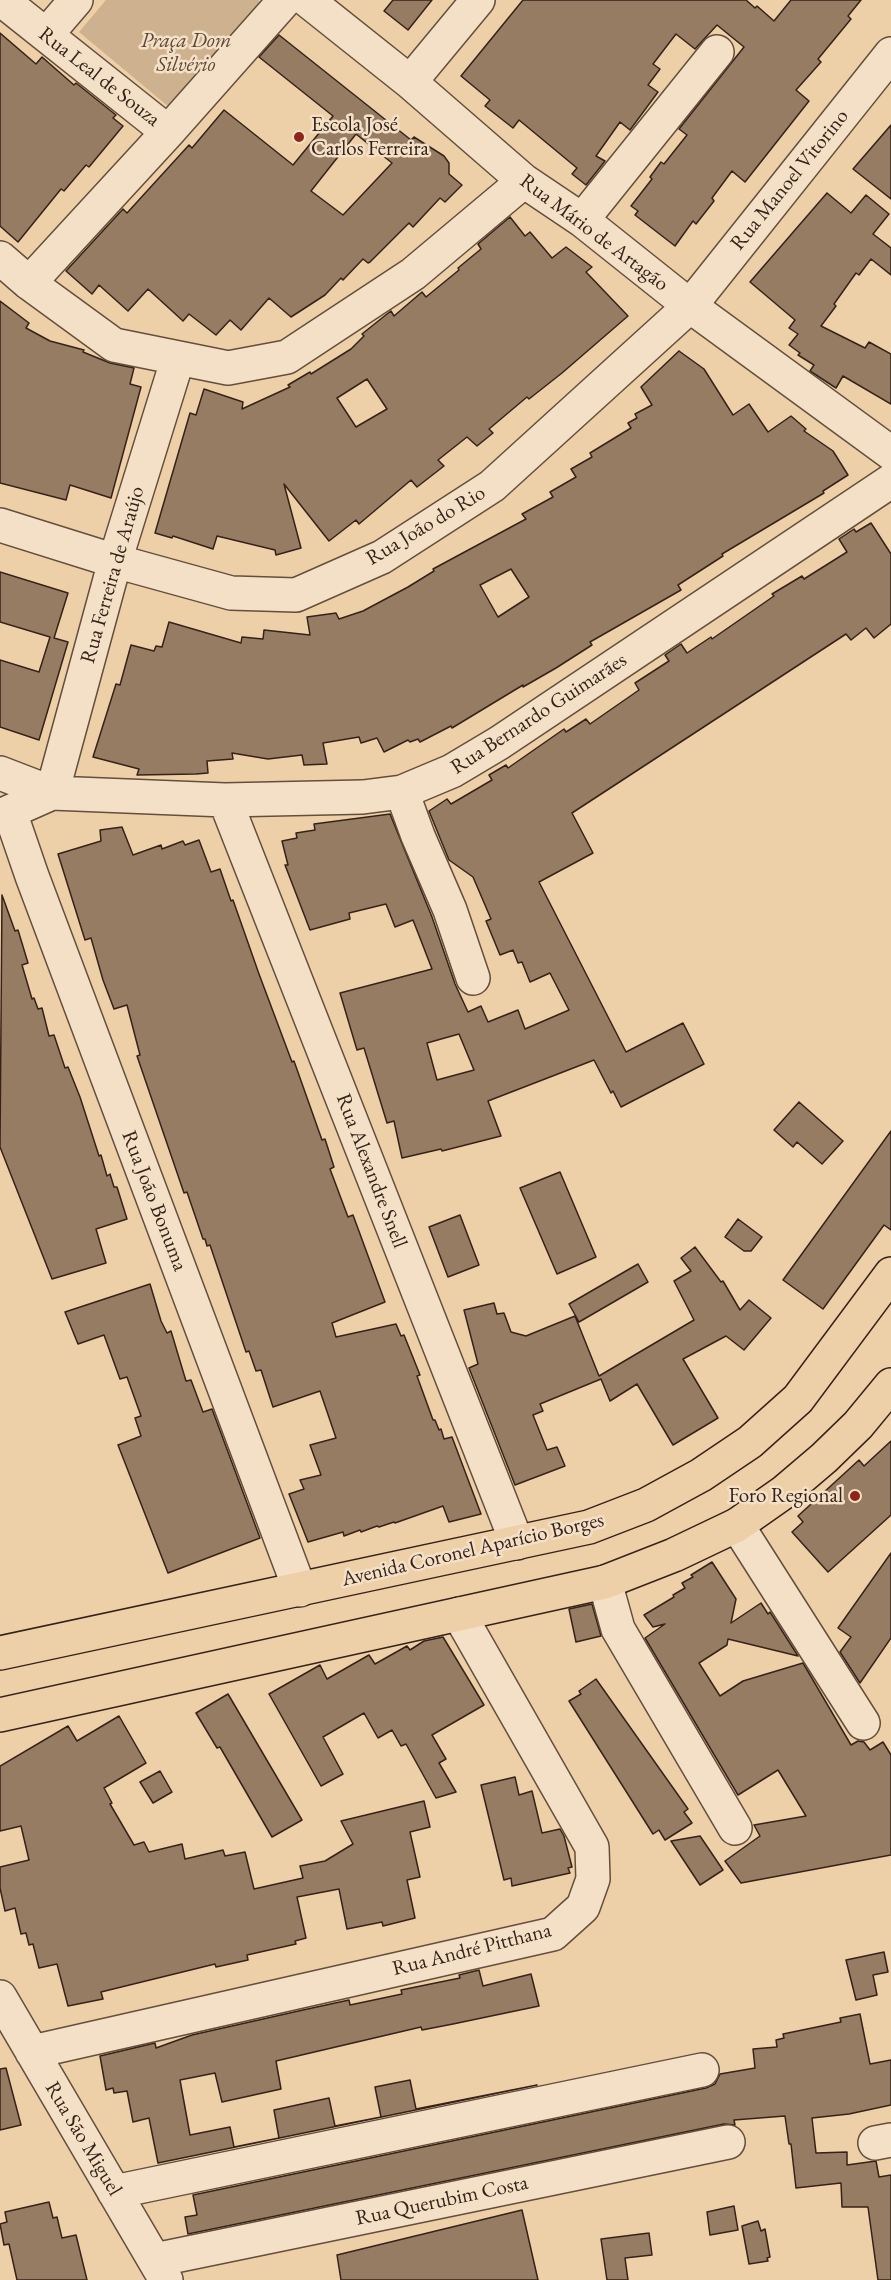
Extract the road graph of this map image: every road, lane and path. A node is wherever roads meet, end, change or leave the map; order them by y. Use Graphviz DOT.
graph roads {
  1 [pos="2,0"];
  2 [pos="76,0"];
  3 [pos="285,0"];
  4 [pos="307,0"];
  5 [pos="478,0"];
  6 [pos="46,35"];
  7 [pos="717,52"];
  8 [pos="891,54"];
  9 [pos="410,82"];
  10 [pos="168,132"];
  11 [pos="524,181"];
  12 [pos="582,220"];
  13 [pos="0,258"];
  14 [pos="29,283"];
  15 [pos="690,306"];
  16 [pos="178,358"];
  17 [pos="891,453"];
  18 [pos="891,481"];
  19 [pos="0,525"];
  20 [pos="116,561"];
  21 [pos="0,773"];
  22 [pos="402,792"];
  23 [pos="52,793"];
  24 [pos="225,800"];
  25 [pos="5,814"];
  26 [pos="473,978"];
  27 [pos="891,1274"];
  28 [pos="891,1385"];
  29 [pos="737,1525"];
  30 [pos="516,1543"];
  31 [pos="605,1581"];
  32 [pos="300,1590"];
  33 [pos="459,1614"];
  34 [pos="0,1653"];
  35 [pos="0,1715"];
  36 [pos="862,1722"];
  37 [pos="735,1828"];
  38 [pos="0,1997"];
  39 [pos="32,2052"];
  40 [pos="702,2070"];
  41 [pos="728,2142"];
  42 [pos="114,2192"];
  43 [pos="161,2270"];
  1 -- 6 [label="street, Rua Leal de Souza"];
  2 -- 6 [label="street"];
  3 -- 10 [label="street"];
  4 -- 9 [label="street, Rua Mário de Artagão"];
  5 -- 9 [label="street"];
  6 -- 10 [label="street, Rua Leal de Souza"];
  7 -- 12 [label="street"];
  8 -- 15 [label="street, Rua Manoel Vitorino"];
  9 -- 11 [label="street, Rua Mário de Artagão"];
  10 -- 14 [label="street"];
  11 -- 12 [label="street, Rua Mário de Artagão"];
  11 -- 16 [label="street"];
  12 -- 15 [label="street, Rua Mário de Artagão"];
  13 -- 14 [label="street"];
  14 -- 16 [label="street"];
  15 -- 17 [label="street, Rua Mário de Artagão"];
  15 -- 20 [label="street, Rua João do Rio"];
  16 -- 20 [label="street, Rua Ferreira de Araújo"];
  18 -- 22 [label="street, Rua Bernardo Guimarães"];
  19 -- 20 [label="street, Rua João do Rio"];
  20 -- 23 [label="street, Rua Ferreira de Araújo"];
  21 -- 23 [label="street"];
  22 -- 24 [label="street, Rua Bernardo Guimarães"];
  22 -- 26 [label="street"];
  23 -- 24 [label="street, Rua Bernardo Guimarães"];
  23 -- 25 [label="street, Rua Bernardo Guimarães"];
  24 -- 30 [label="street, Rua Alexandre Snell"];
  25 -- 32 [label="street, Rua João Bonuma"];
  27 -- 30 [label="main road, Avenida Coronel Aparício Borges"];
  28 -- 29 [label="main road"];
  29 -- 31 [label="main road"];
  29 -- 36 [label="street"];
  30 -- 32 [label="main road, Avenida Coronel Aparício Borges"];
  31 -- 33 [label="main road"];
  31 -- 37 [label="street"];
  32 -- 34 [label="main road, Avenida Coronel Aparício Borges"];
  33 -- 35 [label="main road"];
  33 -- 39 [label="street, Rua André Pitthana"];
  38 -- 39 [label="street, Rua São Miguel"];
  39 -- 42 [label="street, Rua São Miguel"];
  40 -- 42 [label="street"];
  41 -- 43 [label="street, Rua Querubim Costa"];
  42 -- 43 [label="street, Rua São Miguel"];
}
